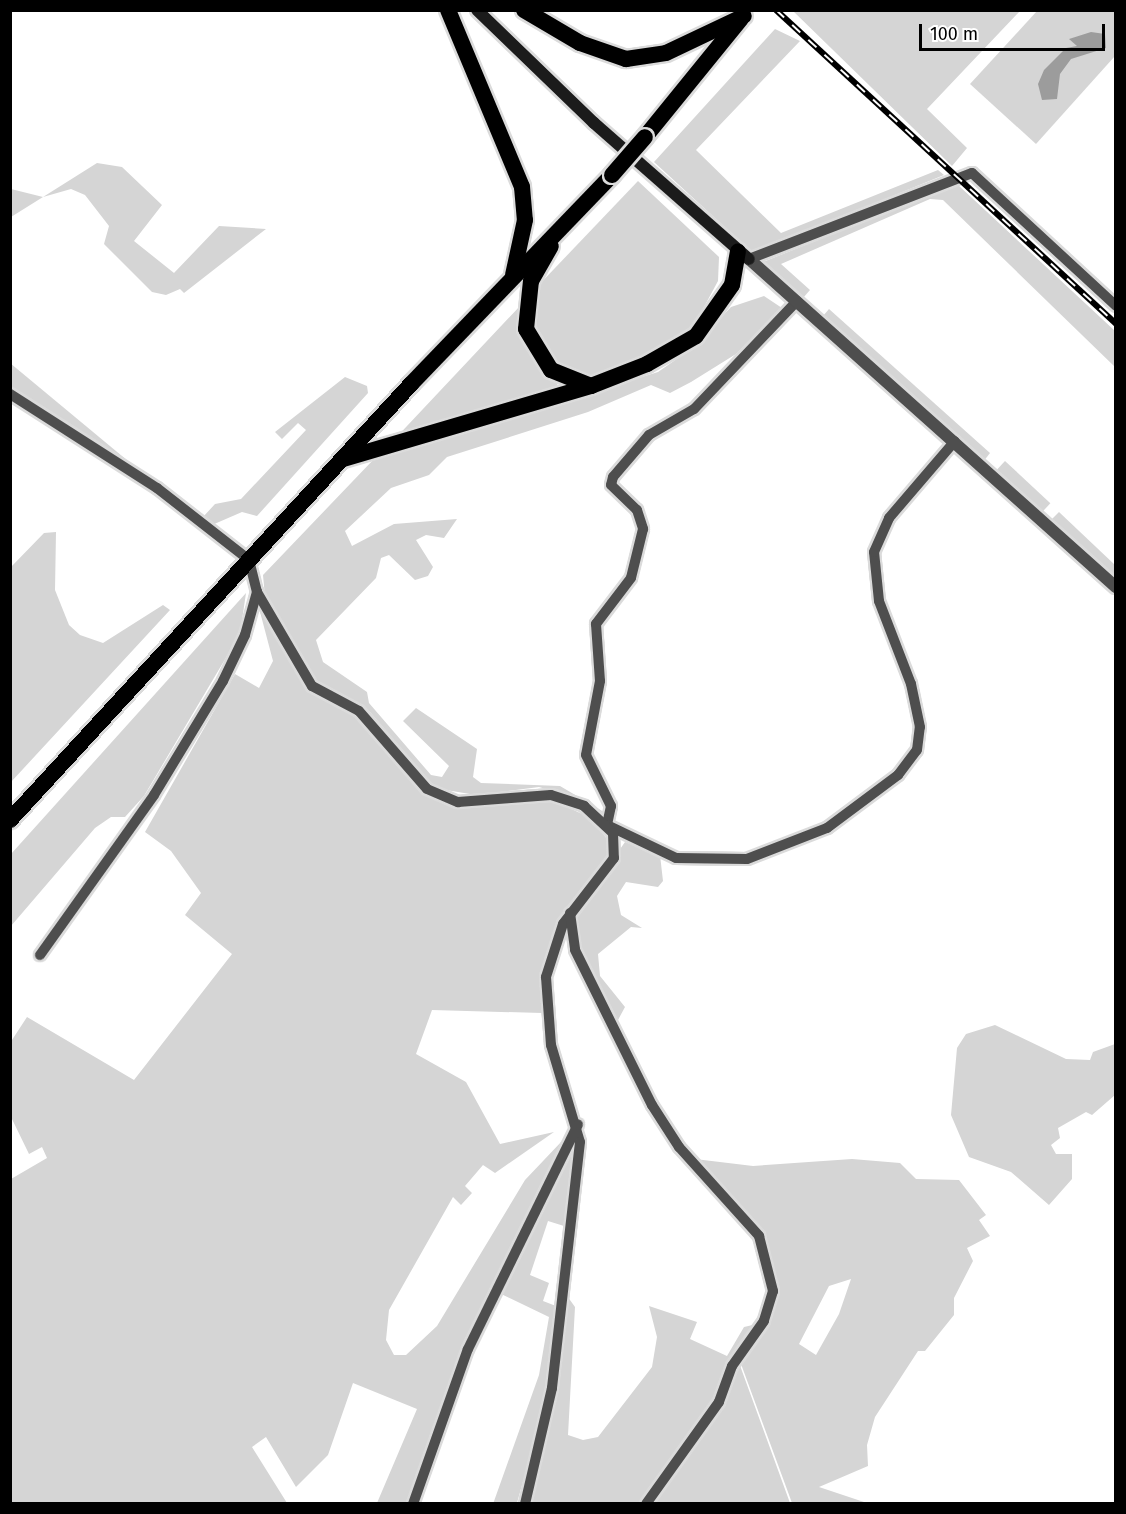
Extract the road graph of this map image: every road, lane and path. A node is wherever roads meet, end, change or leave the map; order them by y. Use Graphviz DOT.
graph roads {
  1 [pos="448,10"];
  2 [pos="477,10"];
  3 [pos="524,10"];
  4 [pos="746,13"];
  5 [pos="564,224"];
  6 [pos="744,255"];
  7 [pos="513,276"];
  8 [pos="797,301"];
  9 [pos="1116,306"];
  10 [pos="591,386"];
  11 [pos="10,394"];
  12 [pos="955,441"];
  13 [pos="344,459"];
  14 [pos="249,560"];
  15 [pos="1116,587"];
  16 [pos="257,592"];
  17 [pos="10,820"];
  18 [pos="607,825"];
  19 [pos="570,913"];
  20 [pos="40,956"];
  21 [pos="578,1124"];
  22 [pos="413,1503"];
  23 [pos="525,1503"];
  24 [pos="646,1503"];
  1 -- 7 [label="highway"];
  2 -- 6 [label="main road"];
  3 -- 4 [label="highway"];
  4 -- 5 [label="highway, bridge"];
  5 -- 7 [label="highway"];
  5 -- 10 [label="highway"];
  6 -- 8 [label="street"];
  6 -- 9 [label="street"];
  6 -- 10 [label="highway"];
  7 -- 13 [label="highway"];
  8 -- 12 [label="street"];
  8 -- 18 [label="street"];
  10 -- 13 [label="highway"];
  11 -- 14 [label="street"];
  12 -- 15 [label="street"];
  12 -- 18 [label="street"];
  13 -- 14 [label="highway"];
  14 -- 16 [label="street"];
  14 -- 17 [label="highway"];
  16 -- 18 [label="street"];
  16 -- 20 [label="street"];
  18 -- 19 [label="street"];
  19 -- 21 [label="street"];
  19 -- 24 [label="street"];
  21 -- 22 [label="street"];
  21 -- 23 [label="street"];
}
